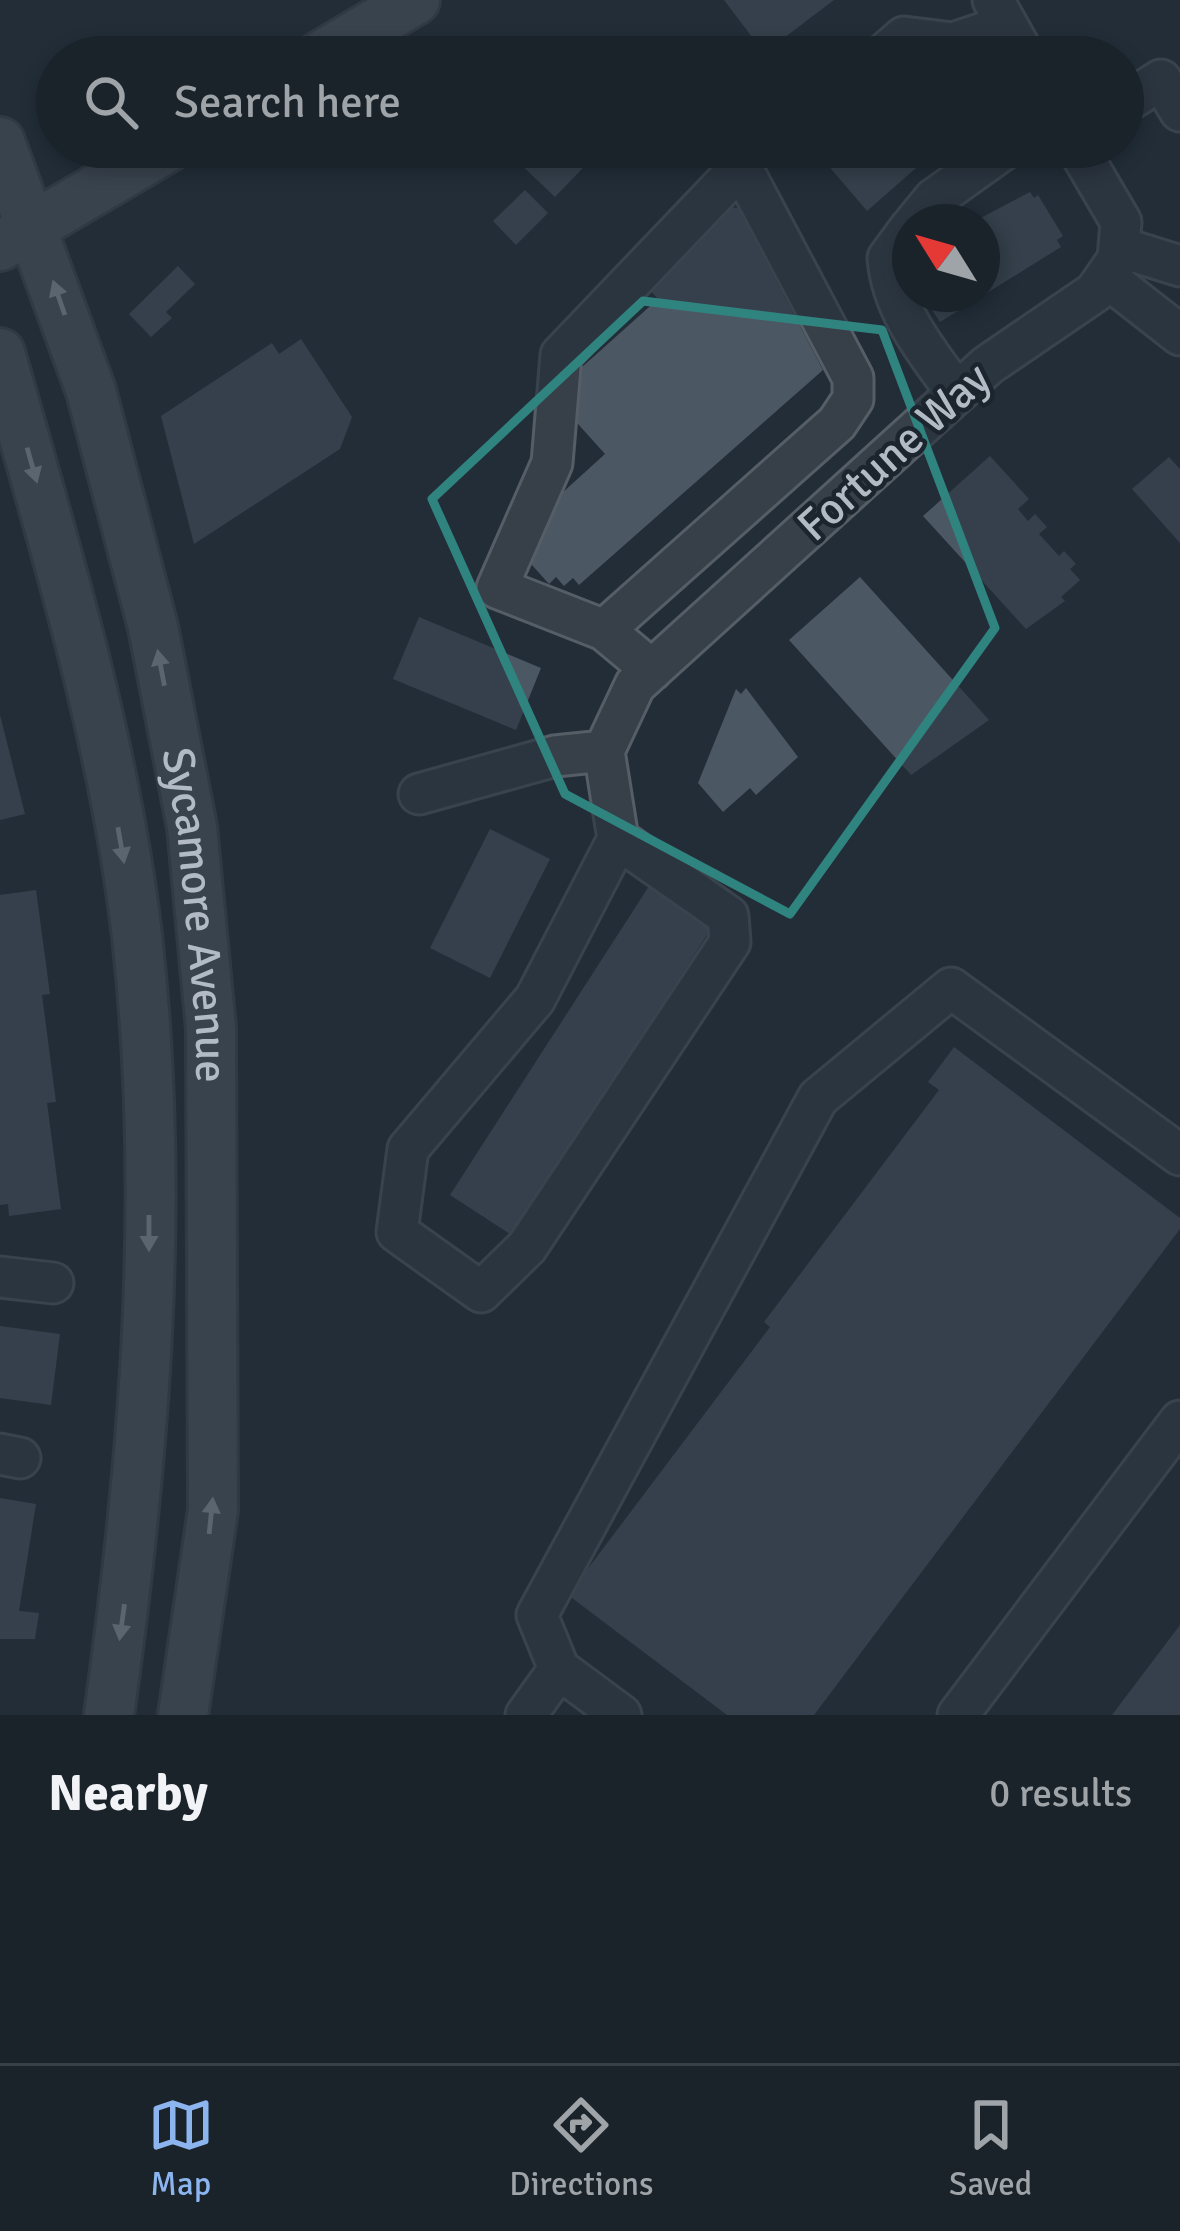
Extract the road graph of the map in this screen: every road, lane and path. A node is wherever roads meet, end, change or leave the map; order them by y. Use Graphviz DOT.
graph roads {
  1 [pos="415,0"];
  2 [pos="1008,27"];
  3 [pos="355,36"];
  4 [pos="977,36"];
  5 [pos="1144,91"];
  6 [pos="1180,112"];
  7 [pos="0,142"];
  8 [pos="132,168"];
  9 [pos="978,168"];
  10 [pos="1089,168"];
  11 [pos="930,204"];
  12 [pos="17,236"];
  13 [pos="892,253"];
  14 [pos="1113,262"];
  15 [pos="1180,266"];
  16 [pos="892,287"];
  17 [pos="904,312"];
  18 [pos="1180,334"];
  19 [pos="0,353"];
  20 [pos="957,393"];
  21 [pos="604,630"];
  22 [pos="652,670"];
  23 [pos="604,751"];
  24 [pos="419,794"];
  25 [pos="618,839"];
  26 [pos="1180,1155"];
  27 [pos="0,1277"];
  28 [pos="53,1283"];
  29 [pos="1180,1420"];
  30 [pos="560,1669"];
  31 [pos="110,1715"];
  32 [pos="184,1715"];
  33 [pos="526,1715"];
  34 [pos="621,1715"];
  35 [pos="958,1715"];
  1 -- 3 [label="main road"];
  2 -- 4 [label="street"];
  5 -- 6 [label="street"];
  7 -- 12 [label="main road, Sycamore Avenue"];
  8 -- 12 [label="main road"];
  9 -- 11 [label="street"];
  10 -- 14 [label="street"];
  32 -- 12 [label="main road, Sycamore Avenue, one-way"];
  13 -- 16 [label="street"];
  14 -- 15 [label="street"];
  14 -- 18 [label="street"];
  14 -- 20 [label="street, Fortune Way"];
  17 -- 20 [label="street"];
  19 -- 31 [label="main road, Sycamore Avenue, one-way"];
  20 -- 22 [label="street, Fortune Way"];
  21 -- 21 [label="street"];
  21 -- 22 [label="street"];
  22 -- 23 [label="street, Fortune Way"];
  23 -- 24 [label="street"];
  23 -- 25 [label="street"];
  25 -- 25 [label="street"];
  26 -- 30 [label="street"];
  27 -- 28 [label="street"];
  29 -- 35 [label="street"];
  30 -- 33 [label="street"];
  30 -- 34 [label="street"];
}
